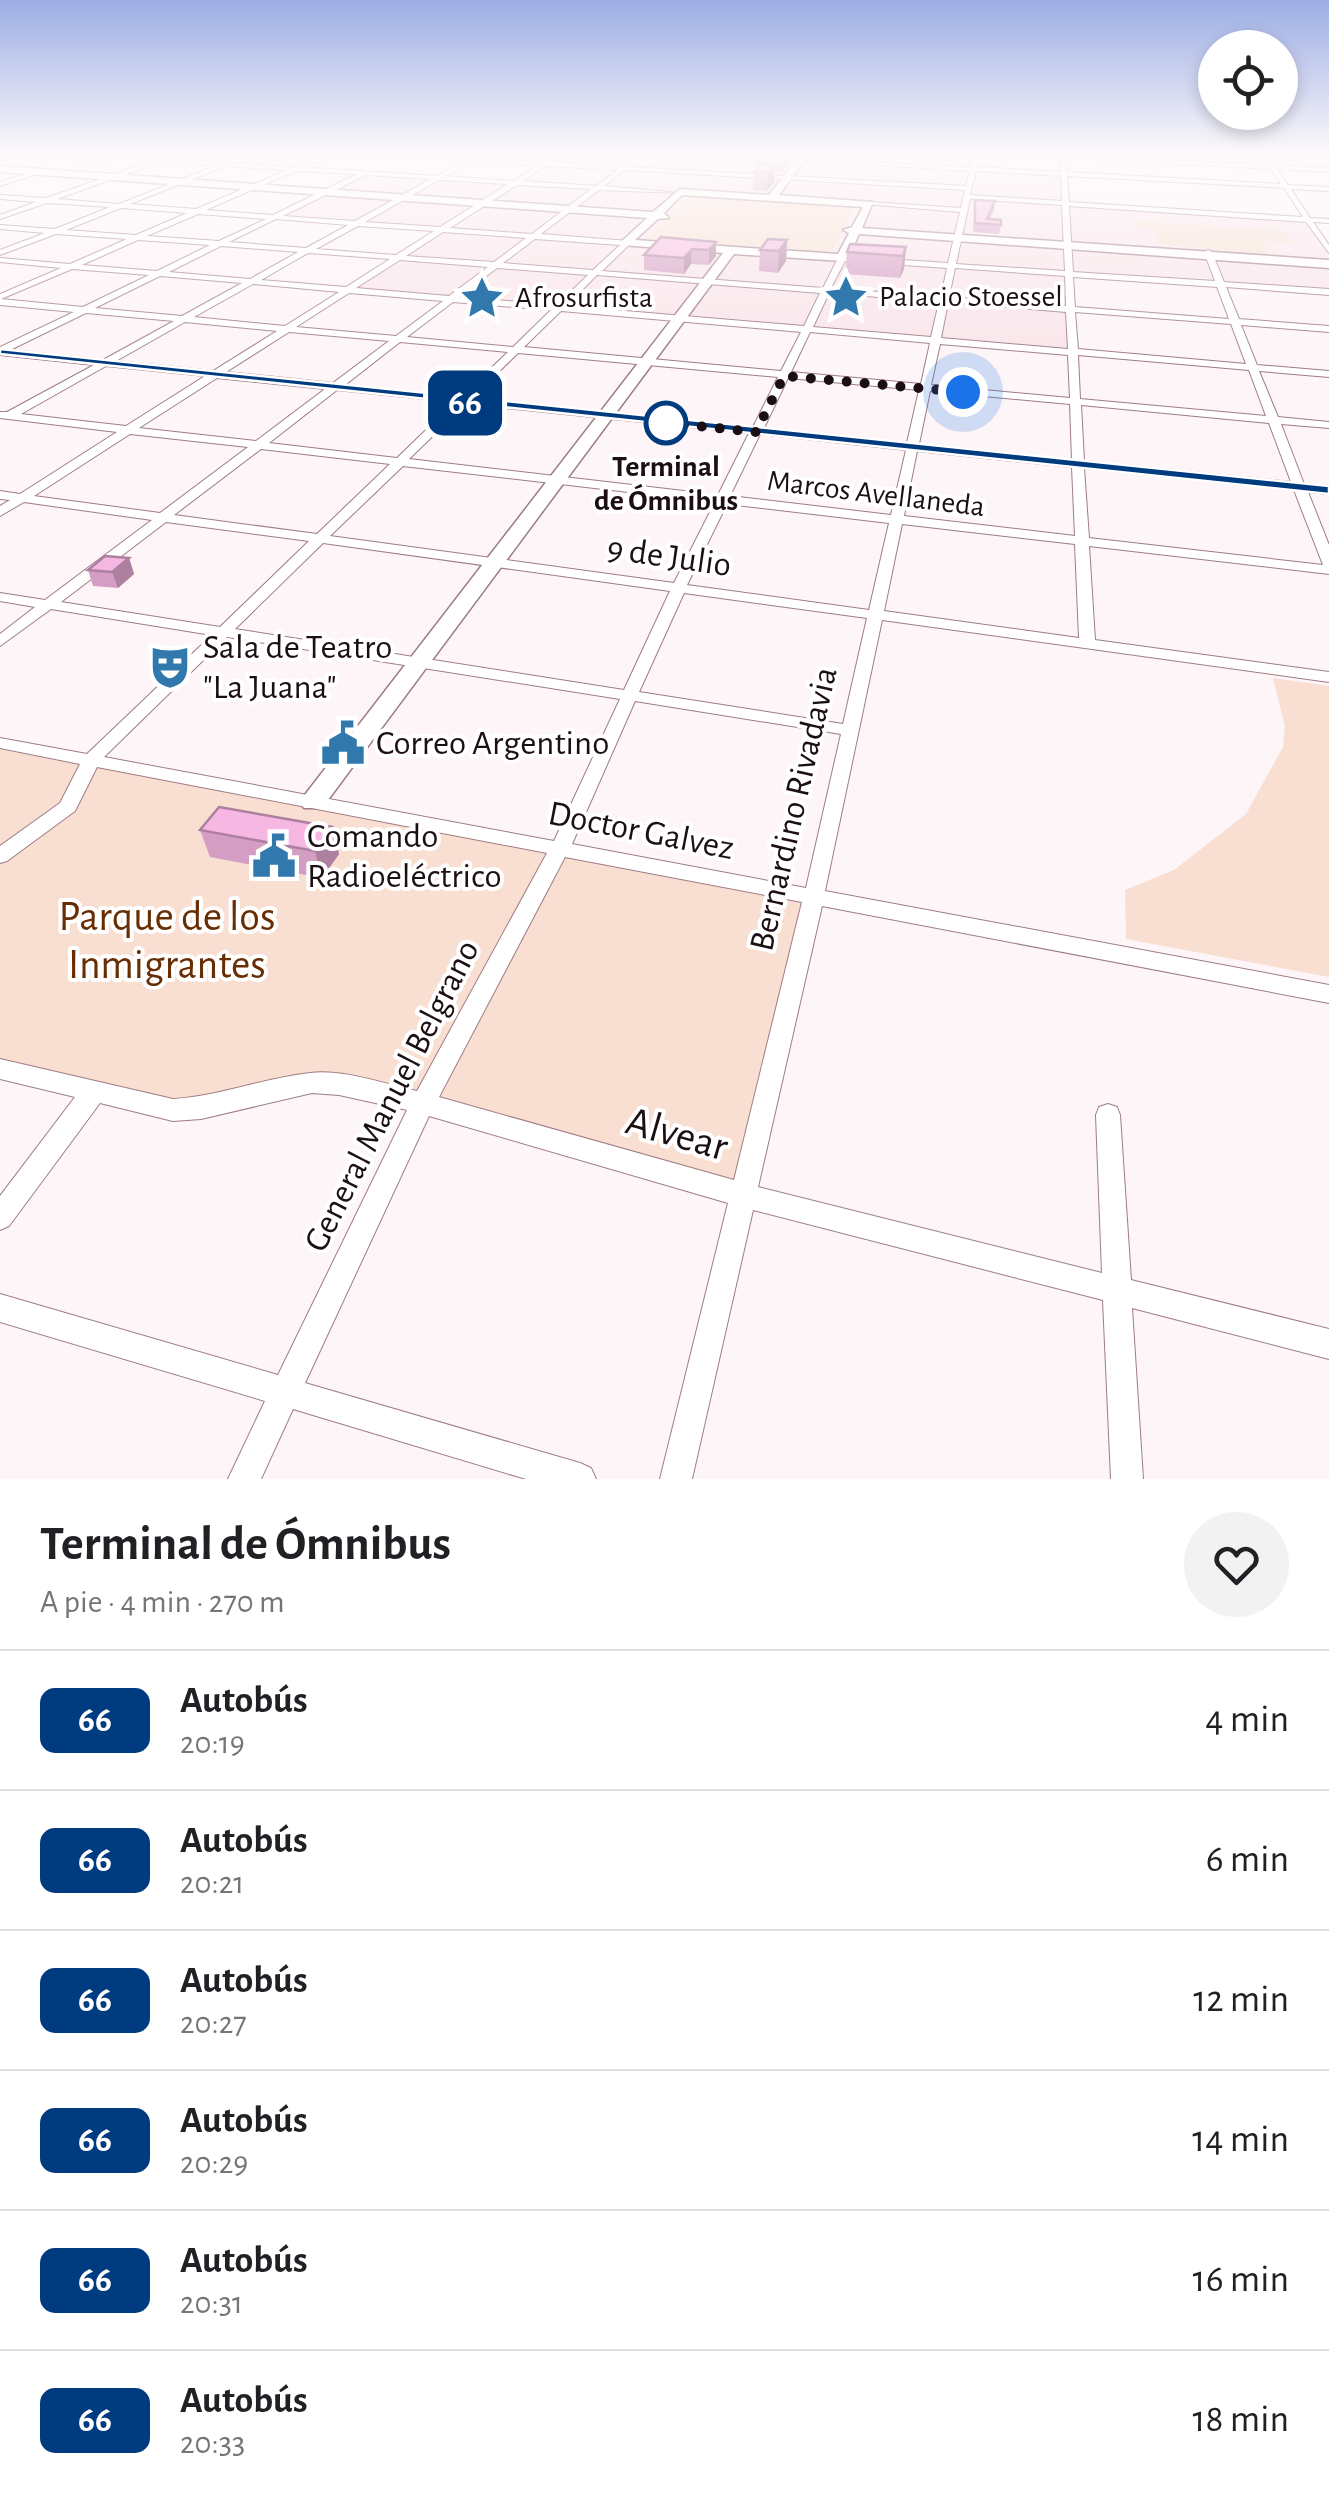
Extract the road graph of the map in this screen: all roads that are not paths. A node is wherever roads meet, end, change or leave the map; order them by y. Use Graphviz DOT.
graph roads {
  1 [pos="77,223"];
  2 [pos="171,223"];
  3 [pos="262,223"];
  4 [pos="355,223"];
  5 [pos="451,223"];
  6 [pos="546,223"];
  7 [pos="653,223"];
  8 [pos="856,223"];
  9 [pos="961,223"];
  10 [pos="1067,223"];
  11 [pos="1310,223"];
  12 [pos="0,227"];
  13 [pos="853,229"];
  14 [pos="440,230"];
  15 [pos="54,232"];
  16 [pos="529,236"];
  17 [pos="958,236"];
  18 [pos="136,238"];
  19 [pos="634,241"];
  20 [pos="219,244"];
  21 [pos="1069,244"];
  22 [pos="732,249"];
  23 [pos="306,250"];
  24 [pos="1329,250"];
  25 [pos="1207,254"];
  26 [pos="0,256"];
  27 [pos="396,257"];
  28 [pos="842,258"];
  29 [pos="1329,262"];
  30 [pos="492,265"];
  31 [pos="70,266"];
  32 [pos="952,266"];
  33 [pos="158,274"];
  34 [pos="596,274"];
  35 [pos="1070,274"];
  36 [pos="250,282"];
  37 [pos="708,282"];
  38 [pos="1218,284"];
  39 [pos="345,290"];
  40 [pos="827,291"];
  41 [pos="1329,292"];
  42 [pos="446,299"];
  43 [pos="0,300"];
  44 [pos="944,300"];
  45 [pos="559,309"];
  46 [pos="83,310"];
  47 [pos="1072,310"];
  48 [pos="681,319"];
  49 [pos="182,320"];
  50 [pos="1232,322"];
  51 [pos="1329,329"];
  52 [pos="282,330"];
  53 [pos="807,330"];
  54 [pos="935,340"];
  55 [pos="392,341"];
  56 [pos="0,351"];
  57 [pos="515,352"];
  58 [pos="1074,352"];
  59 [pos="103,363"];
  60 [pos="647,364"];
  61 [pos="1250,367"];
  62 [pos="1329,374"];
  63 [pos="212,375"];
  64 [pos="784,376"];
  65 [pos="331,388"];
  66 [pos="925,389"];
  67 [pos="462,402"];
  68 [pos="1076,402"];
  69 [pos="3,417"];
  70 [pos="607,417"];
  71 [pos="1271,420"];
  72 [pos="1329,425"];
  73 [pos="126,430"];
  74 [pos="756,432"];
  75 [pos="254,446"];
  76 [pos="912,447"];
  77 [pos="402,463"];
  78 [pos="1080,464"];
  79 [pos="558,482"];
  80 [pos="1298,487"];
  81 [pos="1329,490"];
  82 [pos="0,495"];
  83 [pos="22,498"];
  84 [pos="720,501"];
  85 [pos="0,512"];
  86 [pos="162,516"];
  87 [pos="897,521"];
  88 [pos="322,538"];
  89 [pos="1082,542"];
  90 [pos="498,562"];
  91 [pos="1329,567"];
  92 [pos="678,589"];
  93 [pos="0,597"];
  94 [pos="48,604"];
  95 [pos="876,616"];
  96 [pos="222,630"];
  97 [pos="0,642"];
  98 [pos="1087,644"];
  99 [pos="420,662"];
  100 [pos="1329,677"];
  101 [pos="629,695"];
  102 [pos="850,730"];
  103 [pos="0,742"];
  104 [pos="91,760"];
  105 [pos="313,802"];
  106 [pos="560,848"];
  107 [pos="0,856"];
  108 [pos="814,896"];
  109 [pos="1329,994"];
  110 [pos="0,1069"];
  111 [pos="94,1093"];
  112 [pos="423,1103"];
  113 [pos="1108,1115"];
  114 [pos="742,1194"];
  115 [pos="0,1217"];
  116 [pos="1119,1290"];
  117 [pos="0,1308"];
  118 [pos="1329,1344"];
  119 [pos="285,1392"];
  120 [pos="244,1479"];
  121 [pos="580,1479"];
  122 [pos="676,1479"];
  123 [pos="1127,1479"];
  1 -- 15 [label="street"];
  2 -- 18 [label="street"];
  3 -- 20 [label="street"];
  4 -- 14 [label="street"];
  4 -- 23 [label="street"];
  5 -- 14 [label="street"];
  6 -- 16 [label="street"];
  7 -- 19 [label="main road"];
  8 -- 13 [label="main road, General Manuel Belgrano"];
  9 -- 17 [label="street, Bernardino Rivadavia"];
  10 -- 21 [label="street"];
  11 -- 24 [label="street"];
  12 -- 15 [label="street"];
  13 -- 17 [label="main road"];
  13 -- 22 [label="main road, General Manuel Belgrano"];
  13 -- 28 [label="main road, General Manuel Belgrano"];
  14 -- 16 [label="street"];
  14 -- 27 [label="street"];
  15 -- 18 [label="street"];
  15 -- 26 [label="street"];
  16 -- 19 [label="street"];
  16 -- 30 [label="street"];
  17 -- 21 [label="main road"];
  17 -- 32 [label="street, Bernardino Rivadavia"];
  18 -- 20 [label="street"];
  18 -- 31 [label="street"];
  19 -- 22 [label="main road"];
  19 -- 34 [label="street"];
  20 -- 23 [label="street"];
  20 -- 33 [label="street"];
  21 -- 25 [label="main road"];
  21 -- 35 [label="street"];
  22 -- 28 [label="main road"];
  22 -- 37 [label="main road"];
  23 -- 27 [label="street"];
  23 -- 36 [label="street"];
  25 -- 29 [label="main road"];
  25 -- 38 [label="street"];
  26 -- 31 [label="street"];
  27 -- 30 [label="street"];
  27 -- 39 [label="street"];
  28 -- 32 [label="street"];
  28 -- 40 [label="street, General Manuel Belgrano"];
  30 -- 34 [label="street"];
  30 -- 42 [label="street"];
  31 -- 33 [label="street"];
  31 -- 43 [label="street"];
  32 -- 35 [label="street"];
  32 -- 44 [label="street, Bernardino Rivadavia"];
  33 -- 36 [label="street"];
  33 -- 46 [label="street"];
  34 -- 37 [label="street"];
  34 -- 45 [label="street"];
  35 -- 38 [label="street"];
  35 -- 47 [label="street"];
  36 -- 39 [label="street"];
  36 -- 49 [label="street"];
  37 -- 40 [label="street"];
  37 -- 48 [label="main road"];
  38 -- 41 [label="street"];
  38 -- 50 [label="street"];
  39 -- 42 [label="street"];
  39 -- 52 [label="street"];
  40 -- 44 [label="street"];
  40 -- 53 [label="street, General Manuel Belgrano"];
  42 -- 45 [label="street"];
  42 -- 55 [label="street"];
  43 -- 46 [label="street"];
  44 -- 47 [label="street"];
  44 -- 54 [label="street, Bernardino Rivadavia"];
  45 -- 48 [label="street"];
  45 -- 57 [label="street"];
  46 -- 49 [label="street"];
  46 -- 56 [label="street"];
  47 -- 50 [label="street"];
  47 -- 58 [label="street"];
  48 -- 53 [label="street"];
  48 -- 60 [label="main road"];
  49 -- 52 [label="street"];
  49 -- 59 [label="street"];
  50 -- 51 [label="street"];
  50 -- 61 [label="street"];
  52 -- 55 [label="street"];
  52 -- 63 [label="street"];
  53 -- 54 [label="street"];
  53 -- 64 [label="street, General Manuel Belgrano"];
  54 -- 58 [label="street"];
  54 -- 66 [label="street, Bernardino Rivadavia"];
  55 -- 57 [label="street"];
  55 -- 65 [label="street"];
  56 -- 59 [label="street"];
  57 -- 60 [label="street"];
  57 -- 67 [label="street"];
  58 -- 61 [label="street"];
  58 -- 68 [label="street"];
  59 -- 63 [label="street"];
  59 -- 69 [label="street"];
  60 -- 64 [label="street"];
  60 -- 70 [label="main road"];
  61 -- 62 [label="street"];
  61 -- 71 [label="street"];
  63 -- 65 [label="street"];
  63 -- 73 [label="street"];
  64 -- 66 [label="street"];
  64 -- 74 [label="street, General Manuel Belgrano"];
  65 -- 67 [label="street"];
  65 -- 75 [label="street"];
  66 -- 68 [label="street"];
  66 -- 76 [label="street, Bernardino Rivadavia"];
  67 -- 70 [label="street"];
  67 -- 77 [label="street"];
  68 -- 71 [label="street"];
  68 -- 78 [label="street"];
  69 -- 73 [label="street, Marcos Avellaneda"];
  70 -- 74 [label="street"];
  70 -- 79 [label="main road"];
  71 -- 72 [label="street"];
  71 -- 80 [label="street"];
  73 -- 75 [label="street, Marcos Avellaneda"];
  73 -- 83 [label="street"];
  74 -- 76 [label="street"];
  74 -- 84 [label="street, General Manuel Belgrano"];
  75 -- 77 [label="street, Marcos Avellaneda"];
  75 -- 86 [label="street"];
  76 -- 78 [label="street"];
  76 -- 87 [label="street, Bernardino Rivadavia"];
  77 -- 79 [label="street, Marcos Avellaneda"];
  77 -- 88 [label="street"];
  78 -- 80 [label="street"];
  78 -- 89 [label="street"];
  79 -- 84 [label="street, Marcos Avellaneda"];
  79 -- 90 [label="main road"];
  80 -- 81 [label="street"];
  80 -- 91 [label="street"];
  82 -- 83 [label="street, 9 de Julio"];
  83 -- 85 [label="street"];
  83 -- 86 [label="street, 9 de Julio"];
  84 -- 87 [label="street, Marcos Avellaneda"];
  84 -- 92 [label="street, General Manuel Belgrano"];
  86 -- 88 [label="street, 9 de Julio"];
  86 -- 94 [label="street"];
  87 -- 89 [label="street, Marcos Avellaneda"];
  87 -- 95 [label="street, Bernardino Rivadavia"];
  88 -- 90 [label="street, 9 de Julio"];
  88 -- 96 [label="street"];
  89 -- 91 [label="street, Marcos Avellaneda"];
  89 -- 98 [label="street"];
  90 -- 92 [label="street, 9 de Julio"];
  90 -- 99 [label="main road"];
  92 -- 95 [label="street, 9 de Julio"];
  92 -- 101 [label="street, General Manuel Belgrano"];
  93 -- 94 [label="street"];
  94 -- 96 [label="street"];
  94 -- 97 [label="street"];
  95 -- 98 [label="street, 9 de Julio"];
  95 -- 102 [label="street, Bernardino Rivadavia"];
  96 -- 99 [label="street"];
  96 -- 104 [label="street"];
  98 -- 100 [label="street, 9 de Julio"];
  99 -- 101 [label="street"];
  99 -- 105 [label="main road"];
  101 -- 102 [label="street"];
  101 -- 106 [label="street, General Manuel Belgrano"];
  102 -- 108 [label="street, Bernardino Rivadavia"];
  103 -- 104 [label="street, Doctor Galvez"];
  104 -- 105 [label="street, Doctor Galvez"];
  104 -- 107 [label="street"];
  105 -- 106 [label="street, Doctor Galvez"];
  106 -- 108 [label="street, Doctor Galvez"];
  106 -- 112 [label="street, General Manuel Belgrano"];
  108 -- 109 [label="street, Doctor Galvez"];
  108 -- 114 [label="street, Bernardino Rivadavia"];
  110 -- 111 [label="street, Alvear"];
  111 -- 112 [label="street, Alvear"];
  111 -- 115 [label="street"];
  112 -- 114 [label="street, Alvear"];
  112 -- 119 [label="street, General Manuel Belgrano"];
  113 -- 116 [label="street"];
  114 -- 116 [label="street, Alvear"];
  114 -- 122 [label="street, Bernardino Rivadavia"];
  116 -- 118 [label="street, Alvear"];
  116 -- 123 [label="street"];
  117 -- 119 [label="street"];
  119 -- 120 [label="street, General Manuel Belgrano"];
  119 -- 121 [label="street"];
}
